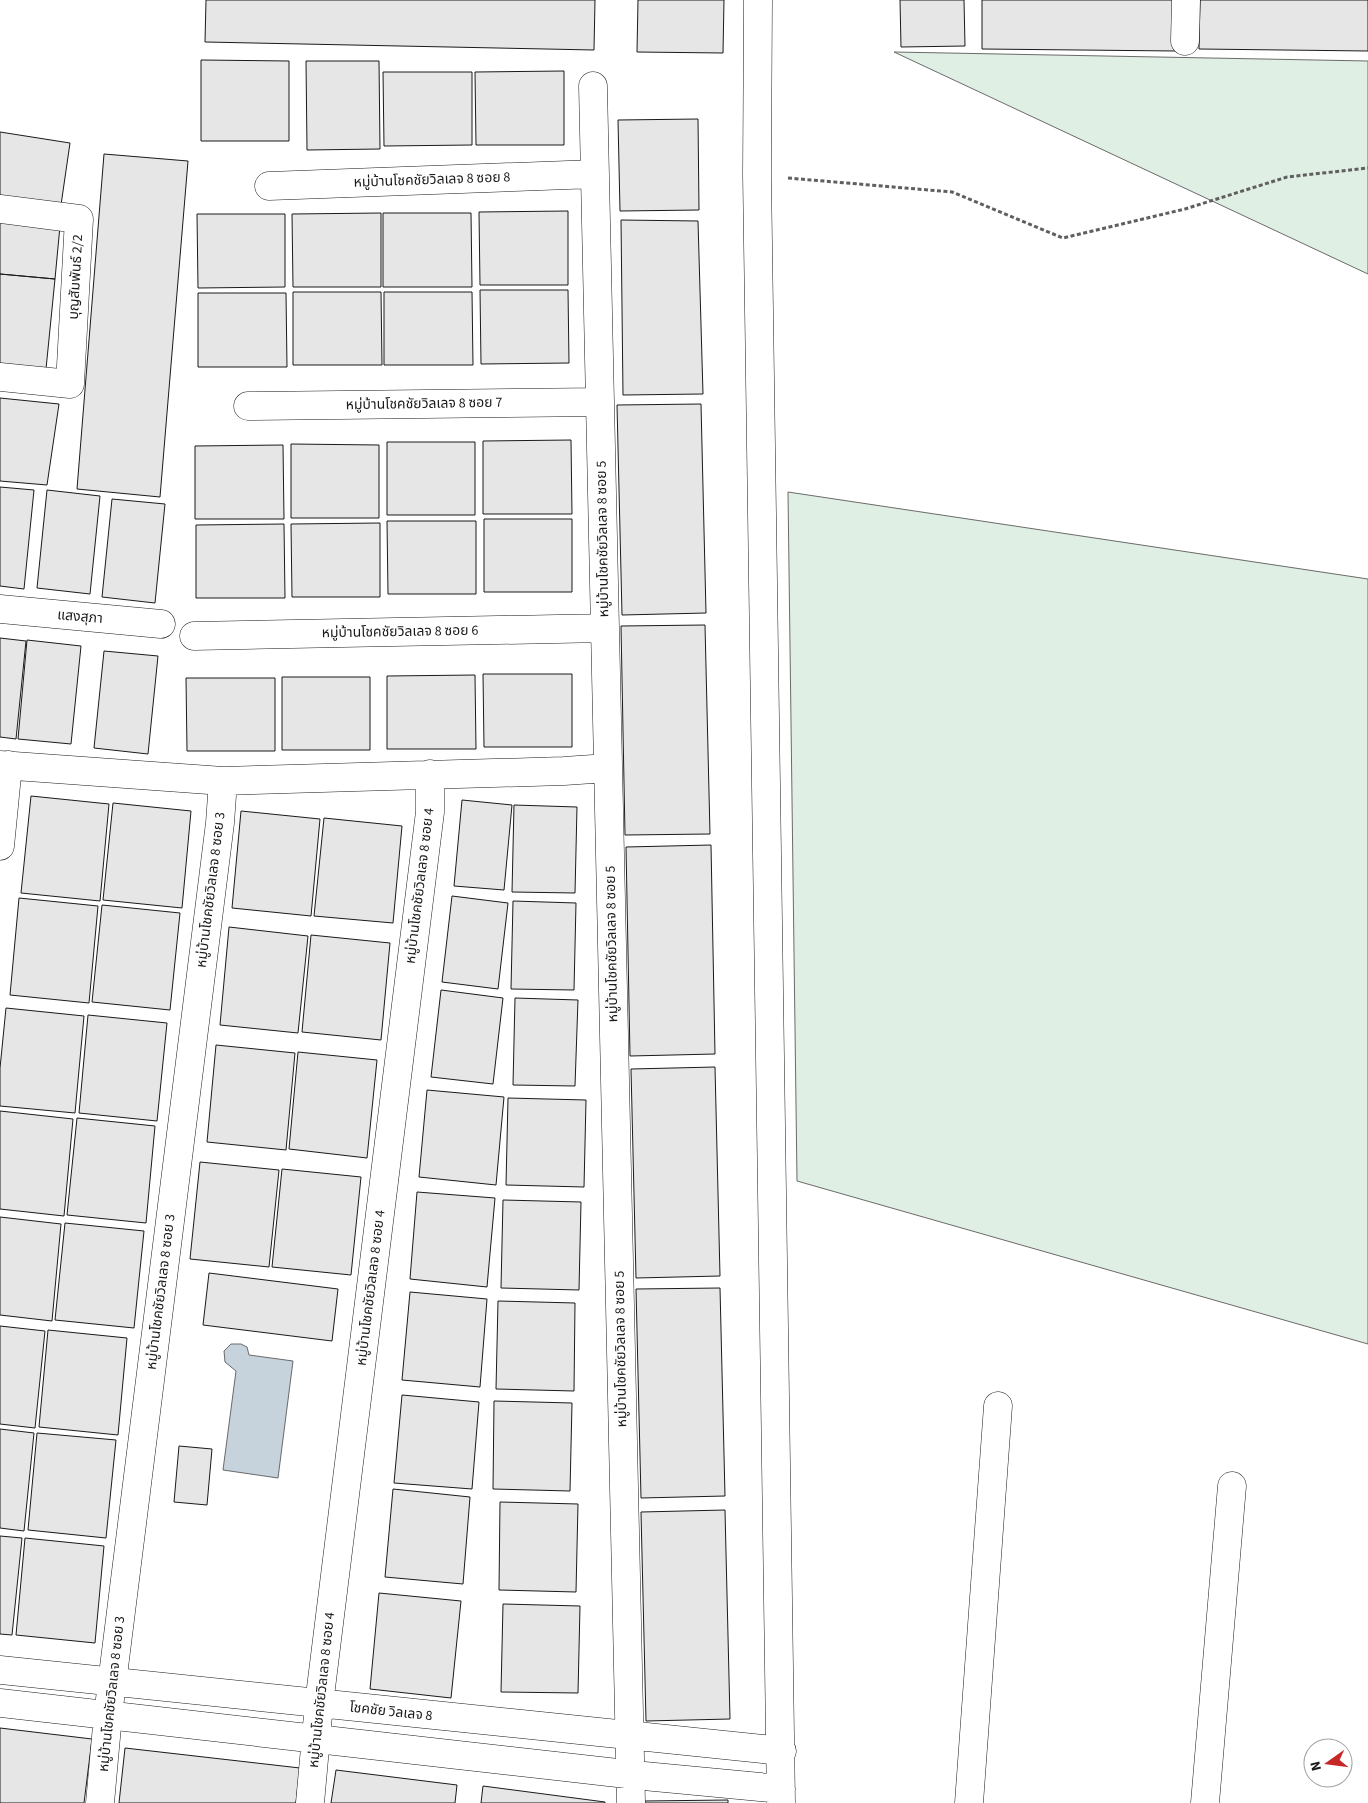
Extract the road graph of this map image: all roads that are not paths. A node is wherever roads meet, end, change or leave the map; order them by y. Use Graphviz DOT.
graph roads {
  1 [pos="758,0"];
  2 [pos="1186,0"];
  3 [pos="1185,40"];
  4 [pos="593,86"];
  5 [pos="595,174"];
  6 [pos="269,186"];
  7 [pos="0,209"];
  8 [pos="0,377"];
  9 [pos="600,402"];
  10 [pos="248,406"];
  11 [pos="0,609"];
  12 [pos="161,624"];
  13 [pos="605,628"];
  14 [pos="194,636"];
  15 [pos="4,765"];
  16 [pos="608,768"];
  17 [pos="430,774"];
  18 [pos="223,781"];
  19 [pos="0,846"];
  20 [pos="998,1406"];
  21 [pos="1232,1486"];
  22 [pos="0,1670"];
  23 [pos="112,1682"];
  24 [pos="0,1703"];
  25 [pos="319,1704"];
  26 [pos="108,1715"];
  27 [pos="630,1737"];
  28 [pos="315,1738"];
  29 [pos="782,1751"];
  30 [pos="630,1774"];
  31 [pos="781,1796"];
  32 [pos="100,1803"];
  33 [pos="310,1803"];
  34 [pos="631,1803"];
  35 [pos="969,1803"];
  36 [pos="1205,1803"];
  1 -- 29 [label="street"];
  2 -- 3 [label="street"];
  4 -- 5 [label="street, หมู่บ้านโชคชัยวิลเลจ 8 ซอย 5"];
  5 -- 6 [label="street, หมู่บ้านโชคชัยวิลเลจ 8 ซอย 8"];
  5 -- 9 [label="street, หมู่บ้านโชคชัยวิลเลจ 8 ซอย 5"];
  7 -- 8 [label="street, บุญสัมพันธ์ 2/2"];
  9 -- 10 [label="street, หมู่บ้านโชคชัยวิลเลจ 8 ซอย 7"];
  9 -- 13 [label="street, หมู่บ้านโชคชัยวิลเลจ 8 ซอย 5"];
  11 -- 12 [label="street, แสงสุภา"];
  13 -- 14 [label="street, หมู่บ้านโชคชัยวิลเลจ 8 ซอย 6"];
  13 -- 16 [label="street, หมู่บ้านโชคชัยวิลเลจ 8 ซอย 5"];
  15 -- 18 [label="street"];
  15 -- 19 [label="street"];
  16 -- 17 [label="street"];
  16 -- 27 [label="street, หมู่บ้านโชคชัยวิลเลจ 8 ซอย 5"];
  17 -- 18 [label="street"];
  17 -- 25 [label="street, หมู่บ้านโชคชัยวิลเลจ 8 ซอย 4"];
  18 -- 23 [label="street, หมู่บ้านโชคชัยวิลเลจ 8 ซอย 3"];
  20 -- 35 [label="street"];
  21 -- 36 [label="street"];
  22 -- 23 [label="street, โชคชัย วิลเลจ 8"];
  23 -- 25 [label="street, โชคชัย วิลเลจ 8"];
  23 -- 26 [label="street, หมู่บ้านโชคชัยวิลเลจ 8 ซอย 3"];
  24 -- 26 [label="street"];
  25 -- 27 [label="street, โชคชัย วิลเลจ 8"];
  25 -- 28 [label="street, หมู่บ้านโชคชัยวิลเลจ 8 ซอย 4"];
  26 -- 28 [label="street"];
  26 -- 32 [label="street, หมู่บ้านโชคชัยวิลเลจ 8 ซอย 3"];
  27 -- 29 [label="street, โชคชัย วิลเลจ 8"];
  27 -- 30 [label="street, หมู่บ้านโชคชัยวิลเลจ 8 ซอย 5"];
  28 -- 30 [label="street"];
  28 -- 33 [label="street, หมู่บ้านโชคชัยวิลเลจ 8 ซอย 4"];
  29 -- 31 [label="street"];
  30 -- 31 [label="street"];
  30 -- 34 [label="street, หมู่บ้านโชคชัยวิลเลจ 8 ซอย 5"];
}
